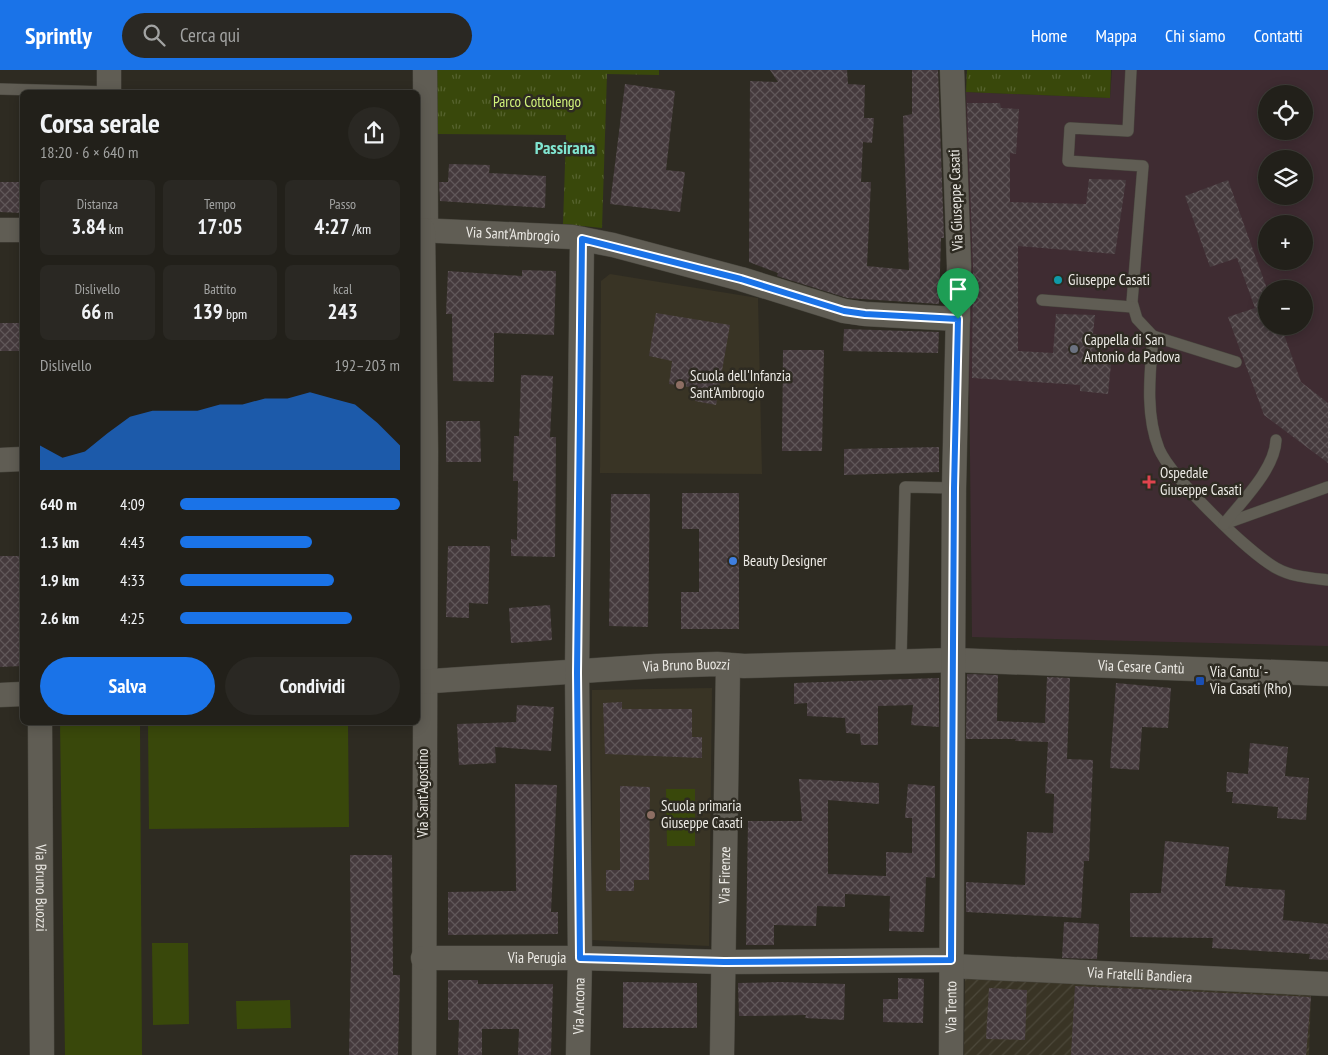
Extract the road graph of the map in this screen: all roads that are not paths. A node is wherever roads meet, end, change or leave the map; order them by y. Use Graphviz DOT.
graph roads {
  1 [pos="109,70"];
  2 [pos="425,70"];
  3 [pos="952,70"];
  4 [pos="1131,70"];
  5 [pos="0,89"];
  6 [pos="36,90"];
  7 [pos="109,90"];
  8 [pos="0,230"];
  9 [pos="20,230"];
  10 [pos="422,230"];
  11 [pos="582,239"];
  12 [pos="1042,300"];
  13 [pos="1132,307"];
  14 [pos="958,319"];
  15 [pos="1154,336"];
  16 [pos="1236,362"];
  17 [pos="1276,440"];
  18 [pos="422,452"];
  19 [pos="20,459"];
  20 [pos="0,460"];
  21 [pos="1328,487"];
  22 [pos="954,488"];
  23 [pos="1224,524"];
  24 [pos="1328,580"];
  25 [pos="901,660"];
  26 [pos="954,660"];
  27 [pos="728,665"];
  28 [pos="577,673"];
  29 [pos="1328,674"];
  30 [pos="421,682"];
  31 [pos="20,694"];
  32 [pos="0,695"];
  33 [pos="40,725"];
  34 [pos="423,958"];
  35 [pos="580,958"];
  36 [pos="724,962"];
  37 [pos="951,963"];
  38 [pos="1328,984"];
  39 [pos="42,1055"];
  40 [pos="424,1055"];
  41 [pos="578,1055"];
  42 [pos="722,1055"];
  43 [pos="951,1055"];
  1 -- 7 [label="street"];
  2 -- 10 [label="street, Via Sant'Agostino"];
  3 -- 14 [label="street, Via Giuseppe Casati"];
  4 -- 13 [label="lane"];
  5 -- 6 [label="lane"];
  8 -- 9 [label="street"];
  10 -- 11 [label="street, Via Sant'Ambrogio"];
  10 -- 18 [label="street, Via Sant'Agostino"];
  11 -- 14 [label="street, Via Sant'Ambrogio"];
  11 -- 28 [label="street, Via Ancona"];
  12 -- 13 [label="lane"];
  13 -- 15 [label="lane"];
  14 -- 22 [label="street, Via Giuseppe Casati"];
  15 -- 16 [label="lane"];
  15 -- 23 [label="lane"];
  17 -- 23 [label="lane"];
  18 -- 30 [label="street, Via Sant'Agostino"];
  19 -- 20 [label="street"];
  21 -- 23 [label="lane"];
  22 -- 25 [label="lane"];
  22 -- 26 [label="street, Via Giuseppe Casati"];
  23 -- 24 [label="lane"];
  25 -- 26 [label="street, Via Bruno Buozzi"];
  25 -- 27 [label="street, Via Bruno Buozzi"];
  26 -- 29 [label="street, Via Cesare Cantù"];
  26 -- 37 [label="street, Via Trento"];
  27 -- 28 [label="street, Via Bruno Buozzi"];
  27 -- 36 [label="street, Via Firenze"];
  28 -- 30 [label="street, Via Bruno Buozzi"];
  28 -- 35 [label="street, Via Ancona"];
  30 -- 34 [label="street, Via Sant'Agostino"];
  31 -- 32 [label="street"];
  33 -- 39 [label="street, Via Bruno Buozzi"];
  34 -- 35 [label="street, Via Perugia"];
  34 -- 40 [label="street, Via Sant'Agostino"];
  35 -- 36 [label="street, Via Perugia"];
  35 -- 41 [label="street, Via Ancona"];
  36 -- 37 [label="street, Via Perugia"];
  36 -- 42 [label="street, Via Firenze"];
  37 -- 38 [label="street, Via Fratelli Bandiera"];
  37 -- 43 [label="street, Via Trento"];
}
